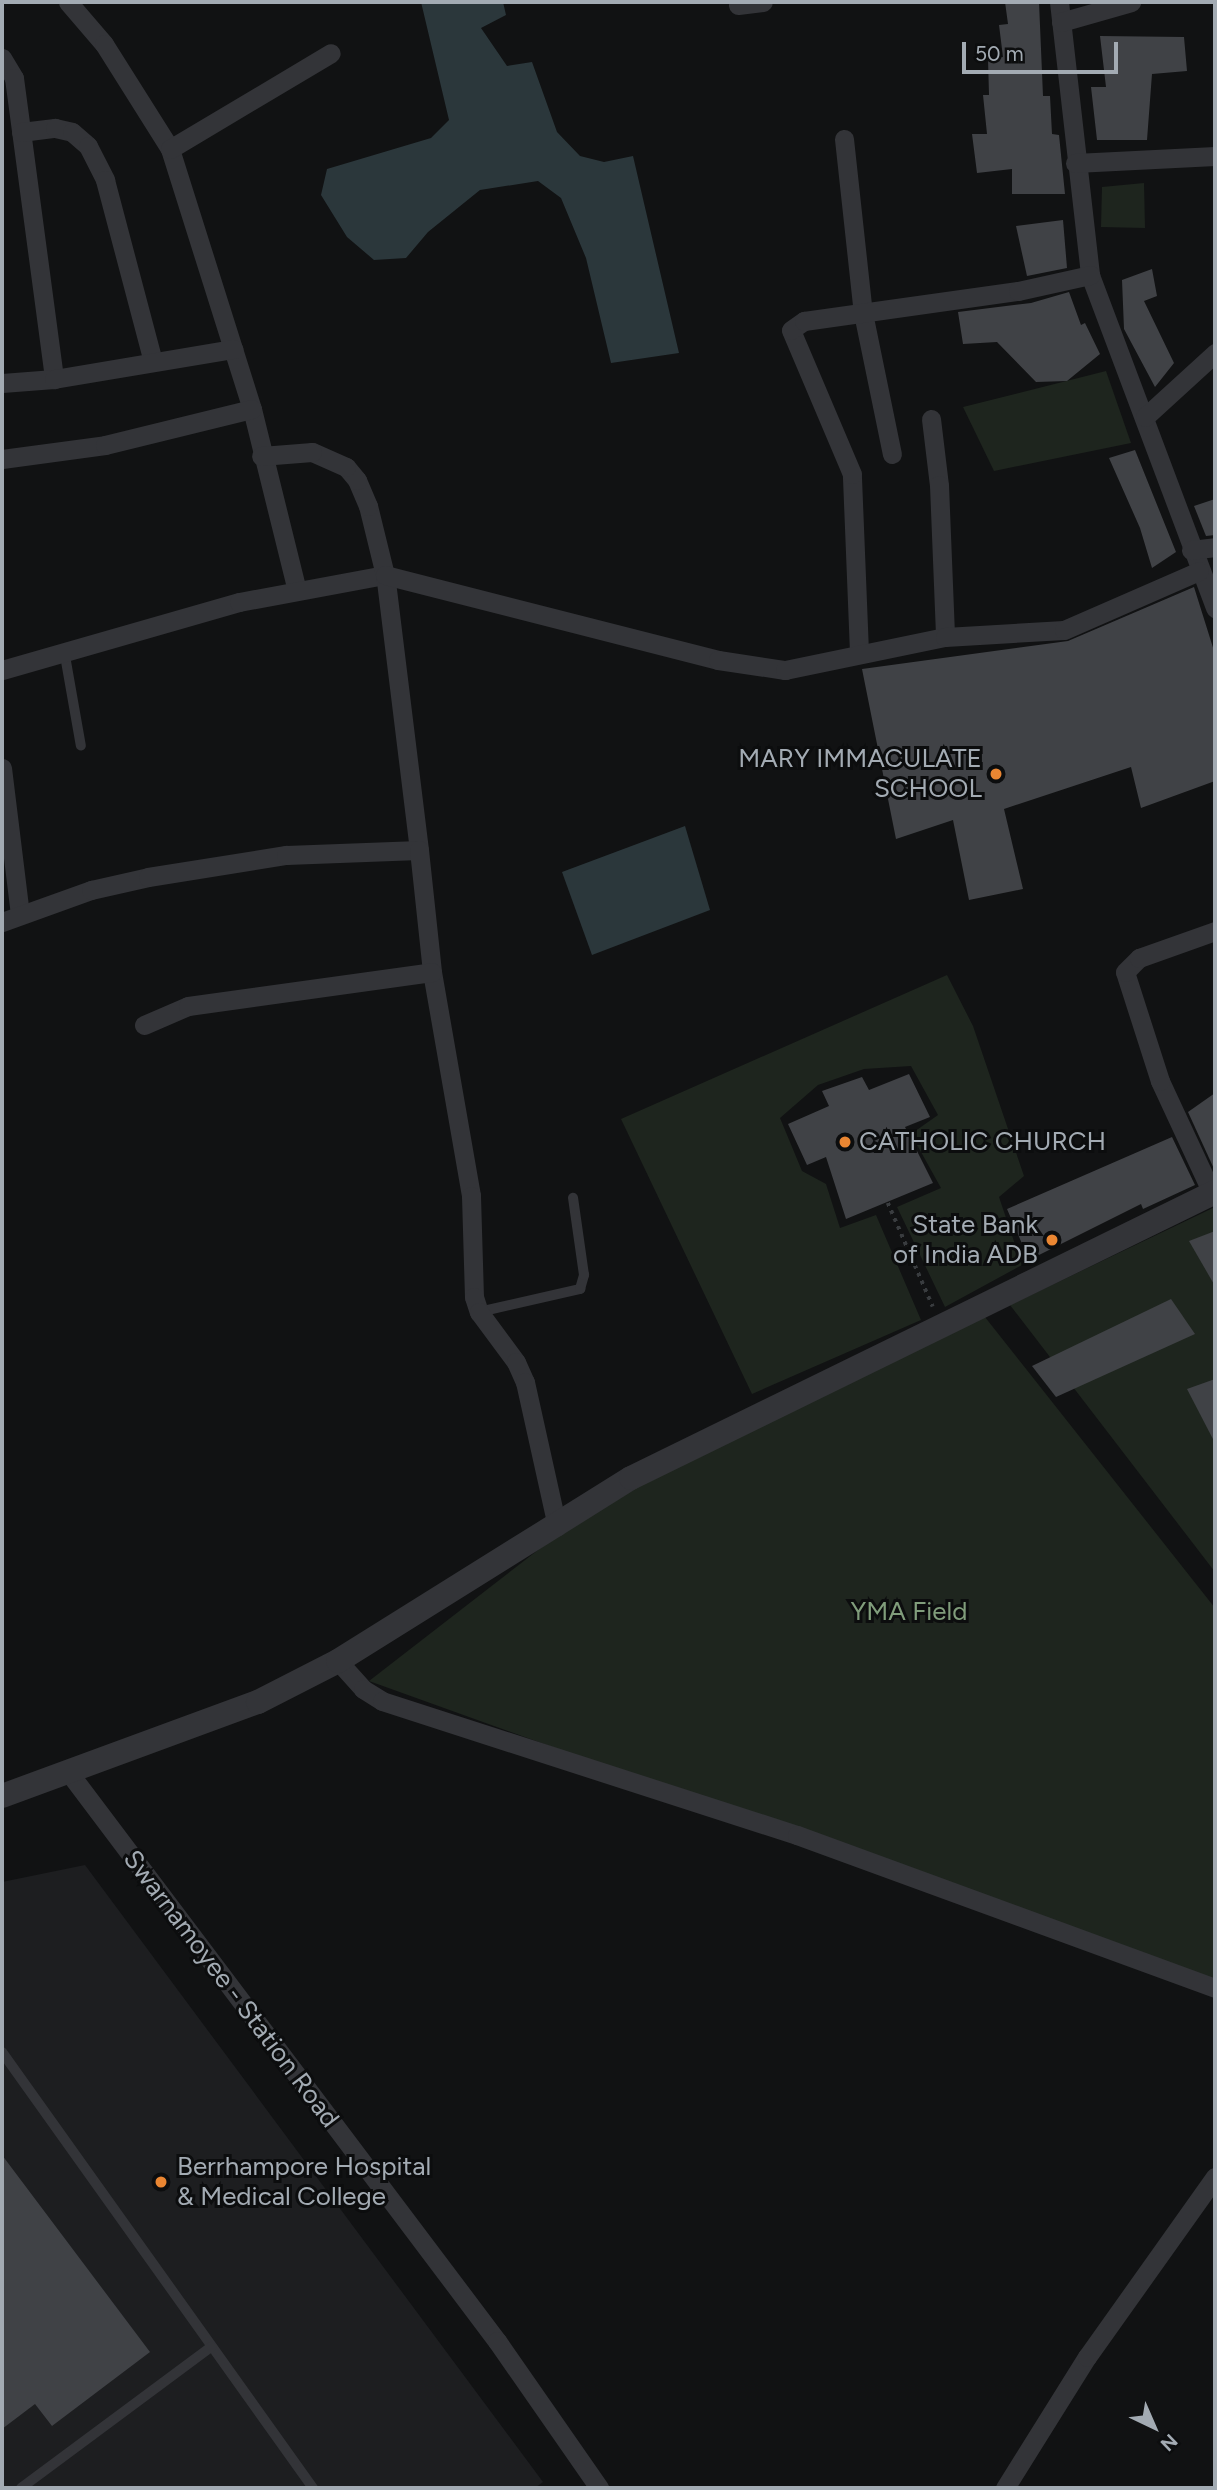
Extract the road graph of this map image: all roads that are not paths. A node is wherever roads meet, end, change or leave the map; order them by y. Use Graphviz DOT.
graph roads {
  1 [pos="68,2"];
  2 [pos="763,2"];
  3 [pos="1059,2"];
  4 [pos="1131,2"];
  5 [pos="738,5"];
  6 [pos="1061,22"];
  7 [pos="331,53"];
  8 [pos="2,58"];
  9 [pos="21,132"];
  10 [pos="844,139"];
  11 [pos="170,149"];
  12 [pos="1215,156"];
  13 [pos="1075,163"];
  14 [pos="1090,275"];
  15 [pos="863,313"];
  16 [pos="234,349"];
  17 [pos="1215,353"];
  18 [pos="153,362"];
  19 [pos="54,379"];
  20 [pos="2,383"];
  21 [pos="252,409"];
  22 [pos="1144,417"];
  23 [pos="931,419"];
  24 [pos="892,454"];
  25 [pos="261,456"];
  26 [pos="2,459"];
  27 [pos="1215,547"];
  28 [pos="1191,550"];
  29 [pos="1199,571"];
  30 [pos="385,575"];
  31 [pos="297,591"];
  32 [pos="1215,608"];
  33 [pos="945,637"];
  34 [pos="64,649"];
  35 [pos="859,652"];
  36 [pos="2,670"];
  37 [pos="81,747"];
  38 [pos="2,768"];
  39 [pos="419,850"];
  40 [pos="11,918"];
  41 [pos="1215,931"];
  42 [pos="432,972"];
  43 [pos="144,1024"];
  44 [pos="1214,1193"];
  45 [pos="573,1198"];
  46 [pos="479,1312"];
  47 [pos="558,1526"];
  48 [pos="338,1661"];
  49 [pos="66,1770"];
  50 [pos="2,1796"];
  51 [pos="1215,1988"];
  52 [pos="2,2052"];
  53 [pos="1215,2177"];
  54 [pos="211,2347"];
  55 [pos="21,2488"];
  56 [pos="313,2488"];
  57 [pos="599,2488"];
  58 [pos="1005,2488"];
  1 -- 11 [label="street"];
  2 -- 5 [label="street"];
  3 -- 6 [label="street"];
  4 -- 6 [label="street"];
  6 -- 13 [label="street"];
  7 -- 11 [label="street"];
  8 -- 9 [label="street"];
  9 -- 18 [label="street"];
  9 -- 19 [label="street"];
  10 -- 15 [label="street"];
  11 -- 16 [label="street"];
  12 -- 13 [label="street"];
  13 -- 14 [label="street"];
  14 -- 15 [label="street"];
  14 -- 22 [label="street"];
  15 -- 24 [label="street"];
  15 -- 35 [label="street"];
  16 -- 18 [label="street"];
  16 -- 21 [label="street"];
  17 -- 22 [label="street"];
  18 -- 19 [label="street"];
  19 -- 20 [label="street"];
  21 -- 25 [label="street"];
  21 -- 26 [label="street"];
  22 -- 28 [label="street"];
  23 -- 33 [label="street"];
  25 -- 30 [label="street"];
  25 -- 31 [label="street"];
  27 -- 28 [label="street"];
  28 -- 29 [label="street"];
  29 -- 32 [label="street"];
  29 -- 33 [label="street"];
  30 -- 31 [label="street"];
  30 -- 35 [label="street"];
  30 -- 39 [label="street"];
  31 -- 34 [label="street"];
  33 -- 35 [label="street"];
  34 -- 36 [label="street"];
  34 -- 37 [label="lane"];
  38 -- 40 [label="street"];
  39 -- 40 [label="street"];
  39 -- 42 [label="street"];
  41 -- 44 [label="street"];
  42 -- 43 [label="street"];
  42 -- 46 [label="street"];
  44 -- 47 [label="street"];
  45 -- 46 [label="lane"];
  46 -- 47 [label="street"];
  47 -- 48 [label="street"];
  48 -- 49 [label="street"];
  48 -- 51 [label="street"];
  49 -- 50 [label="street"];
  49 -- 57 [label="street, Swarnamoyee - Station Road"];
  52 -- 54 [label="lane"];
  53 -- 58 [label="street"];
  54 -- 55 [label="lane"];
  54 -- 56 [label="lane"];
}
